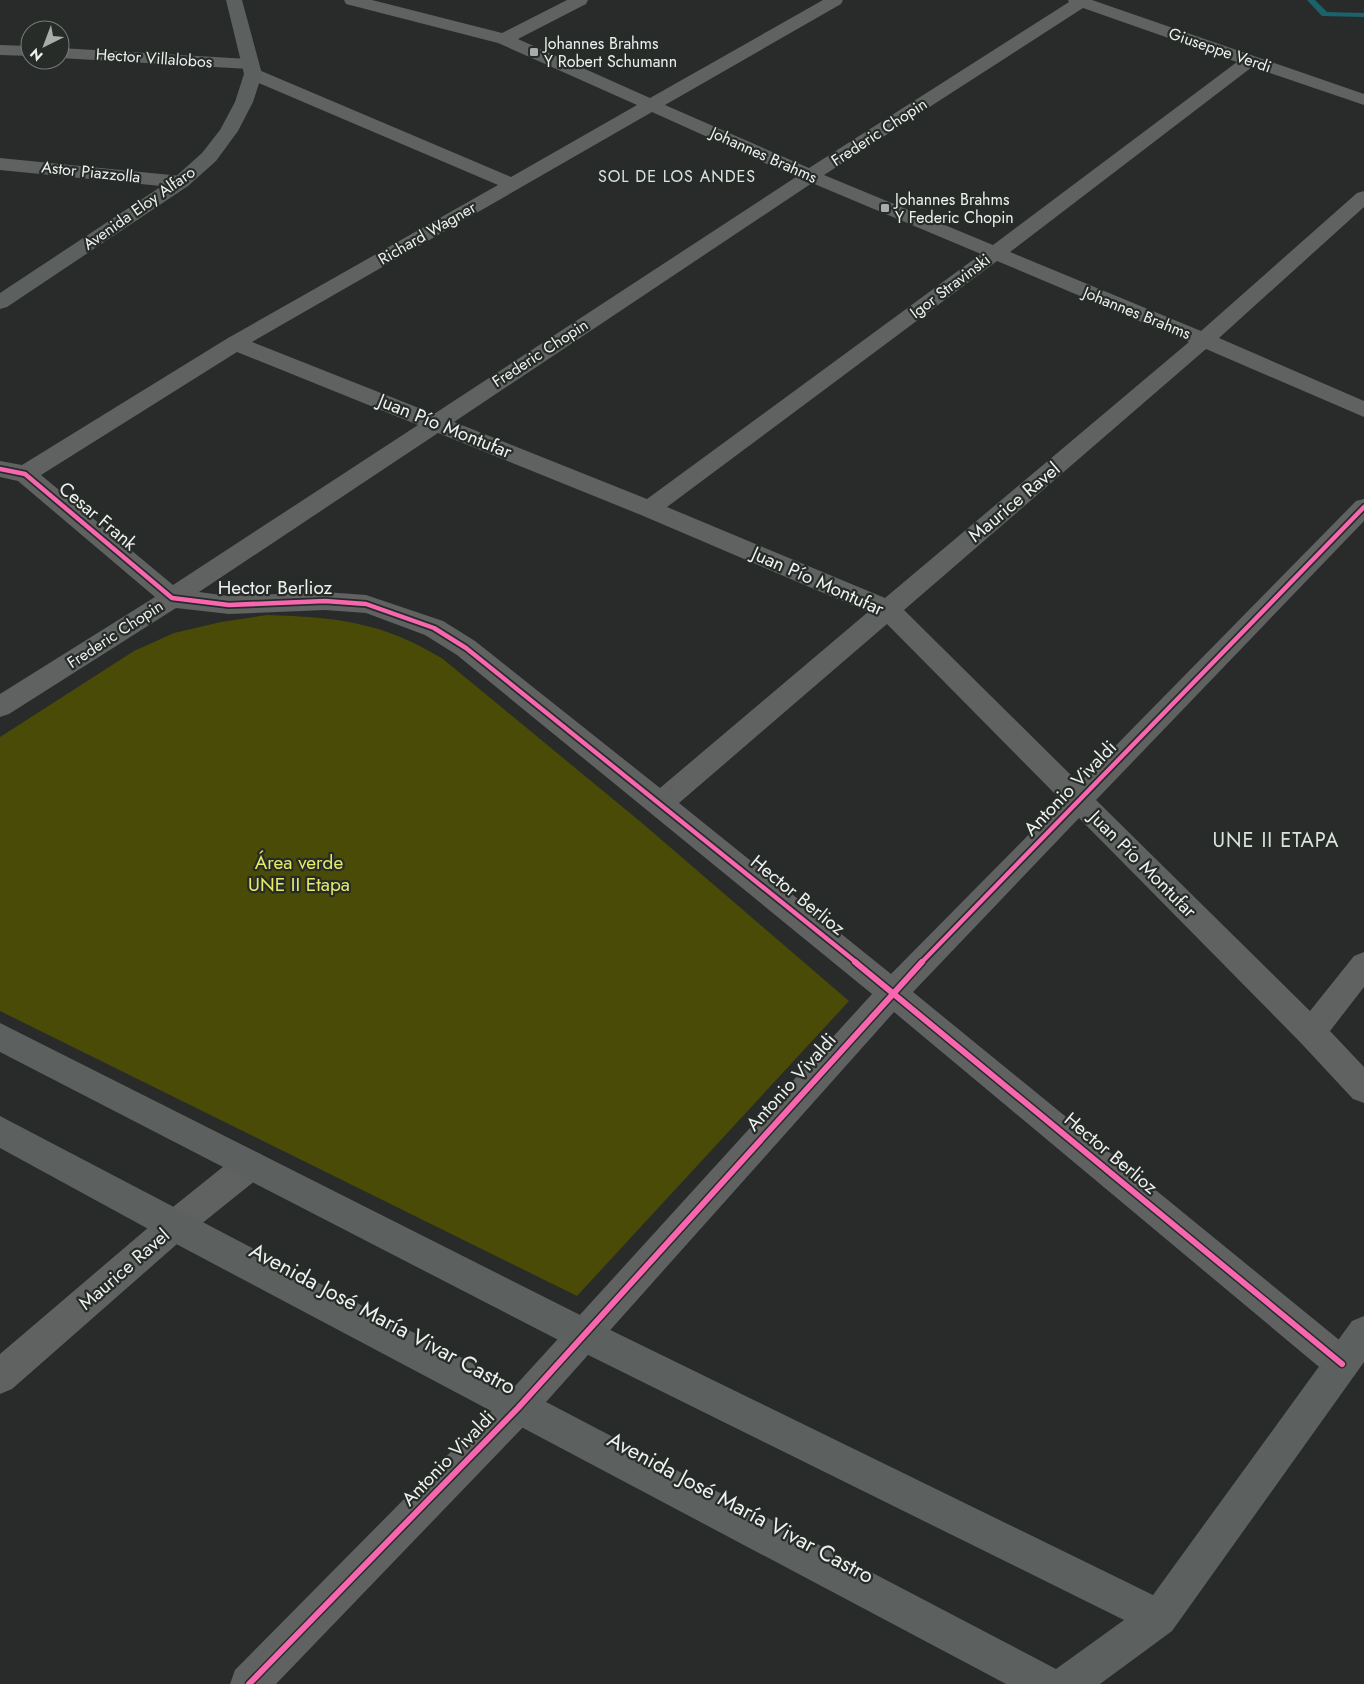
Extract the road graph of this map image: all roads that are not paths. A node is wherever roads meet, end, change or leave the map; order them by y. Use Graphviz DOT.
graph roads {
  1 [pos="234,0"];
  2 [pos="352,0"];
  3 [pos="580,0"];
  4 [pos="835,0"];
  5 [pos="1079,1"];
  6 [pos="504,39"];
  7 [pos="0,50"];
  8 [pos="20,51"];
  9 [pos="70,54"];
  10 [pos="1250,60"];
  11 [pos="251,69"];
  12 [pos="1364,100"];
  13 [pos="653,105"];
  14 [pos="0,164"];
  15 [pos="810,176"];
  16 [pos="181,182"];
  17 [pos="512,184"];
  18 [pos="1364,198"];
  19 [pos="994,254"];
  20 [pos="0,302"];
  21 [pos="1204,340"];
  22 [pos="235,343"];
  23 [pos="1364,410"];
  24 [pos="436,422"];
  25 [pos="0,469"];
  26 [pos="25,474"];
  27 [pos="1364,507"];
  28 [pos="649,509"];
  29 [pos="172,598"];
  30 [pos="888,610"];
  31 [pos="0,707"];
  32 [pos="1080,800"];
  33 [pos="661,803"];
  34 [pos="1364,965"];
  35 [pos="892,992"];
  36 [pos="1311,1032"];
  37 [pos="0,1037"];
  38 [pos="1364,1089"];
  39 [pos="0,1131"];
  40 [pos="250,1165"];
  41 [pos="174,1226"];
  42 [pos="1364,1333"];
  43 [pos="584,1335"];
  44 [pos="1342,1364"];
  45 [pos="0,1377"];
  46 [pos="518,1408"];
  47 [pos="1159,1618"];
  48 [pos="249,1684"];
  49 [pos="1045,1684"];
  50 [pos="1068,1684"];
  1 -- 11 [label="street"];
  2 -- 6 [label="street, Johannes Brahms"];
  3 -- 6 [label="street"];
  4 -- 13 [label="street, Richard Wagner"];
  5 -- 10 [label="street, Giuseppe Verdi"];
  5 -- 15 [label="street, Frederic Chopin"];
  6 -- 13 [label="street, Johannes Brahms"];
  7 -- 8 [label="street"];
  9 -- 11 [label="street, Hector Villalobos"];
  10 -- 12 [label="street, Giuseppe Verdi"];
  10 -- 19 [label="street, Igor Stravinski"];
  11 -- 16 [label="street, Avenida Eloy Alfaro"];
  11 -- 17 [label="street, Hector Villalobos"];
  13 -- 15 [label="street, Johannes Brahms"];
  13 -- 17 [label="street, Richard Wagner"];
  14 -- 16 [label="street, Astor Piazzolla"];
  15 -- 19 [label="street, Johannes Brahms"];
  15 -- 24 [label="street, Frederic Chopin"];
  16 -- 20 [label="street, Avenida Eloy Alfaro"];
  17 -- 22 [label="street, Richard Wagner"];
  18 -- 21 [label="street, Maurice Ravel"];
  19 -- 21 [label="street, Johannes Brahms"];
  19 -- 28 [label="street, Igor Stravinski"];
  21 -- 23 [label="street, Johannes Brahms"];
  21 -- 30 [label="street, Maurice Ravel"];
  22 -- 24 [label="street, Juan Pío Montufar"];
  22 -- 26 [label="street, Richard Wagner"];
  24 -- 28 [label="street, Juan Pío Montufar"];
  24 -- 29 [label="street, Frederic Chopin"];
  25 -- 26 [label="street, Cesar Frank"];
  26 -- 29 [label="street, Cesar Frank"];
  27 -- 32 [label="street, Antonio Vivaldi"];
  28 -- 30 [label="street, Juan Pío Montufar"];
  29 -- 31 [label="street, Frederic Chopin"];
  29 -- 33 [label="street, Hector Berlioz"];
  30 -- 32 [label="street, Juan Pío Montufar"];
  30 -- 33 [label="street, Maurice Ravel"];
  32 -- 35 [label="street, Antonio Vivaldi"];
  32 -- 36 [label="street, Juan Pío Montufar"];
  33 -- 35 [label="street, Hector Berlioz"];
  34 -- 36 [label="street"];
  35 -- 43 [label="street, Antonio Vivaldi"];
  35 -- 44 [label="street, Hector Berlioz"];
  36 -- 38 [label="street, Juan Pío Montufar"];
  37 -- 40 [label="street"];
  39 -- 41 [label="street, Avenida José María Vivar Castro"];
  40 -- 41 [label="street, Maurice Ravel"];
  40 -- 43 [label="street"];
  41 -- 45 [label="street, Maurice Ravel"];
  41 -- 46 [label="street, Avenida José María Vivar Castro"];
  42 -- 44 [label="street"];
  43 -- 46 [label="street, Antonio Vivaldi"];
  43 -- 47 [label="street"];
  44 -- 47 [label="street"];
  46 -- 48 [label="street, Antonio Vivaldi"];
  46 -- 49 [label="street, Avenida José María Vivar Castro"];
  47 -- 50 [label="street"];
}
